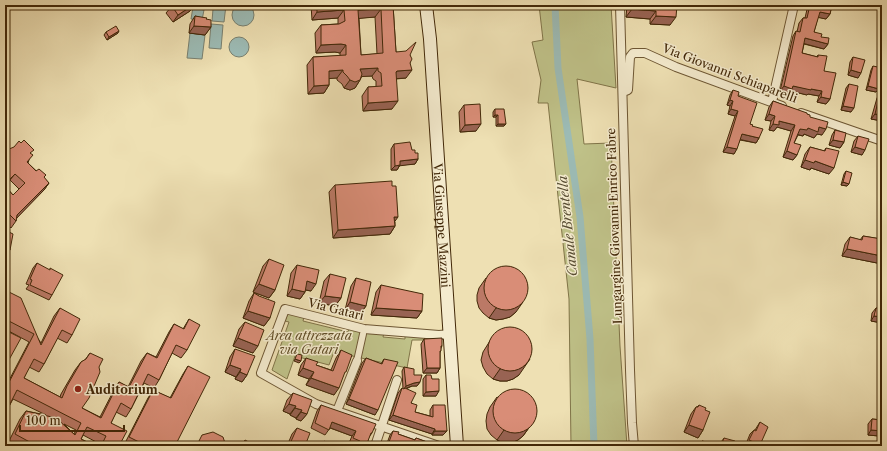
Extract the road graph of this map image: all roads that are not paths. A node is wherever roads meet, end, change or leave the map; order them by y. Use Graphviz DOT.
graph roads {
  1 [pos="426,5"];
  2 [pos="620,5"];
  3 [pos="794,5"];
  4 [pos="623,92"];
  5 [pos="772,102"];
  6 [pos="882,141"];
  7 [pos="363,332"];
  8 [pos="450,334"];
  9 [pos="357,361"];
  10 [pos="397,380"];
  11 [pos="337,411"];
  12 [pos="382,427"];
  13 [pos="375,446"];
  14 [pos="439,446"];
  15 [pos="457,446"];
  16 [pos="634,446"];
  17 [pos="649,446"];
  18 [pos="652,446"];
  1 -- 8 [label="main road, Via Giuseppe Mazzini"];
  2 -- 4 [label="street, Lungargine Giovanni Enrico Fabre"];
  3 -- 5 [label="street"];
  4 -- 5 [label="street, Via Giovanni Schiaparelli"];
  4 -- 16 [label="street, Lungargine Giovanni Enrico Fabre"];
  5 -- 6 [label="street, Via Giovanni Schiaparelli"];
  7 -- 8 [label="street, Via Gatari"];
  7 -- 9 [label="street"];
  7 -- 11 [label="street, Via Gatari"];
  8 -- 15 [label="main road, Via Giuseppe Mazzini"];
  9 -- 11 [label="street"];
  10 -- 12 [label="street"];
  11 -- 12 [label="street"];
  12 -- 13 [label="street"];
  12 -- 14 [label="street"];
  17 -- 18 [label="street"];
}
